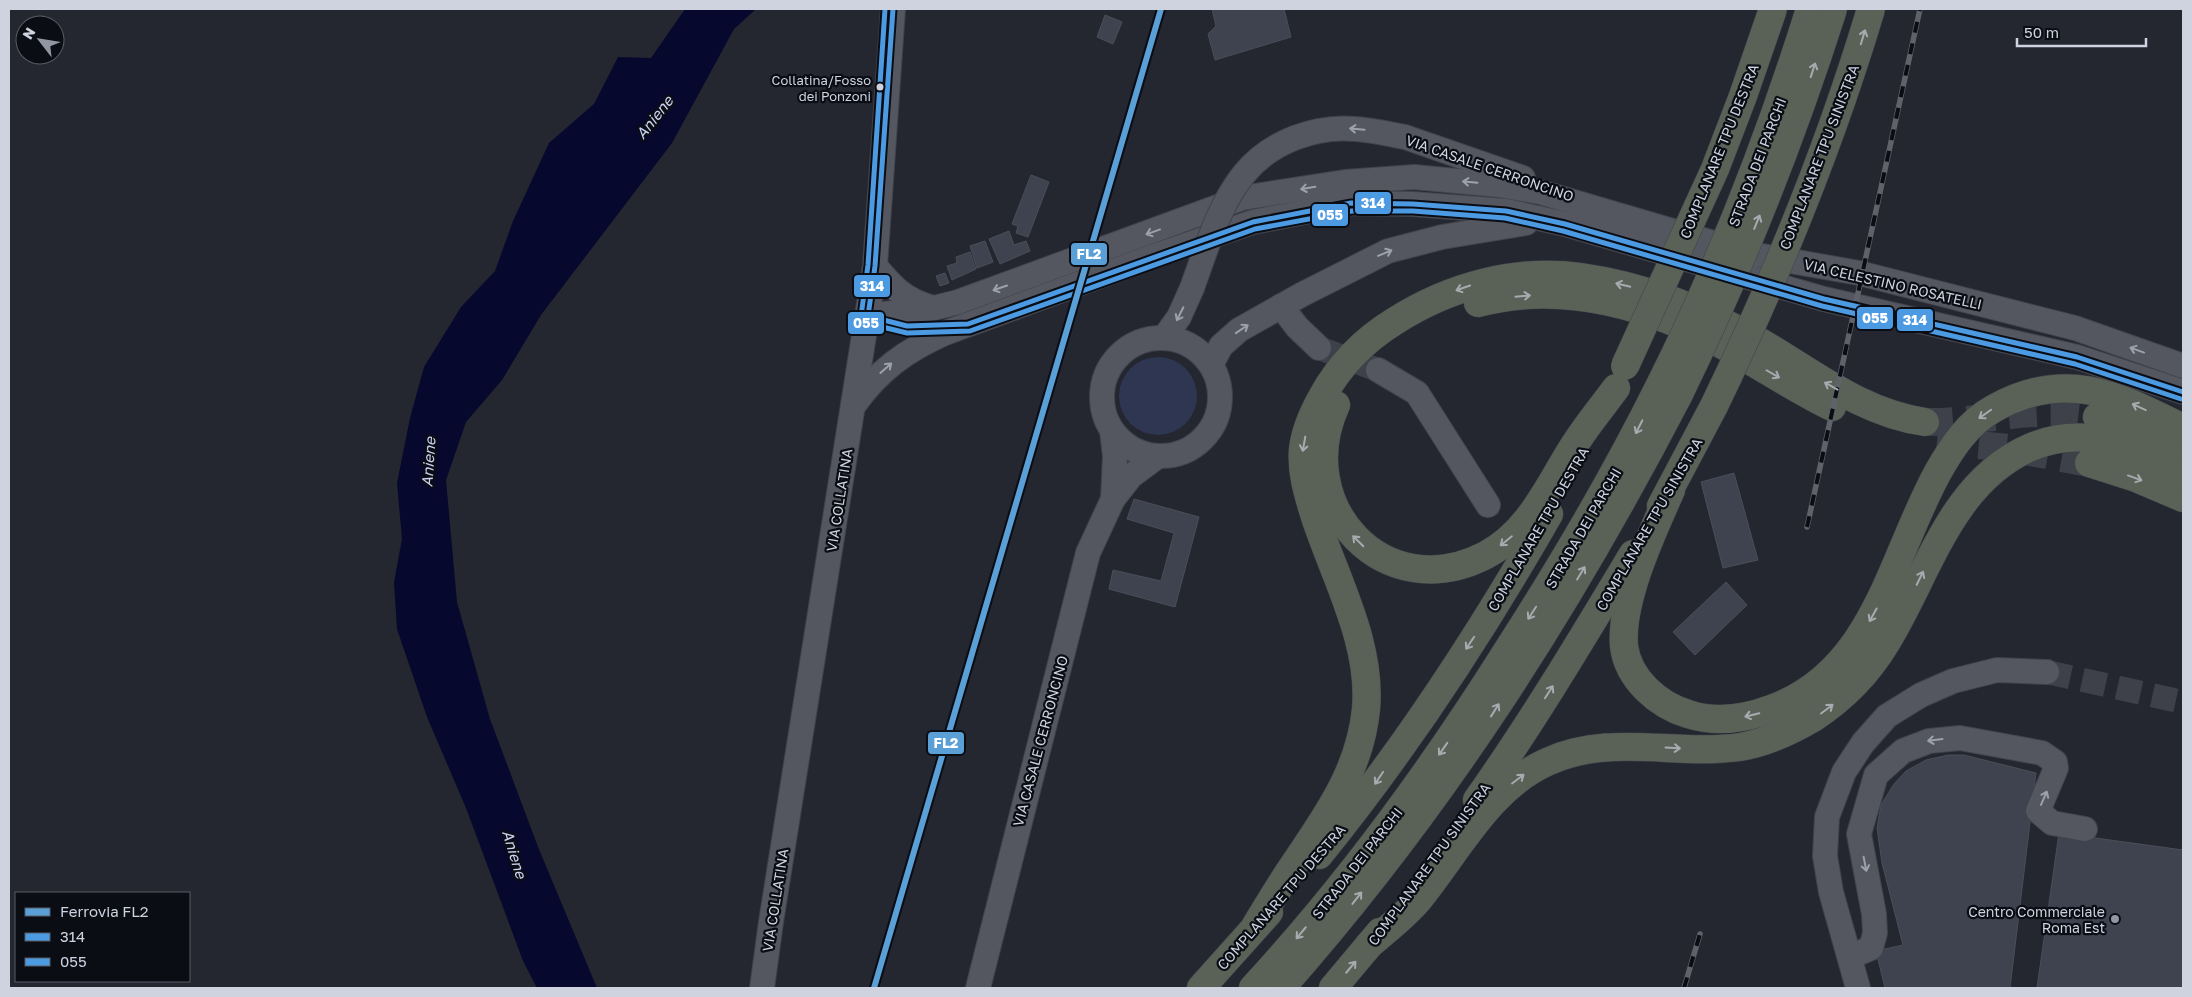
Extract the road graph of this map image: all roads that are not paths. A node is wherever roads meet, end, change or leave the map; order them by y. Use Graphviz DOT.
graph roads {
  1 [pos="893,9"];
  2 [pos="1773,9"];
  3 [pos="1810,9"];
  4 [pos="1833,9"];
  5 [pos="1872,9"];
  6 [pos="1630,217"];
  7 [pos="1566,224"];
  8 [pos="875,266"];
  9 [pos="1281,306"];
  10 [pos="934,308"];
  11 [pos="868,316"];
  12 [pos="968,324"];
  13 [pos="1164,338"];
  14 [pos="1319,348"];
  15 [pos="1211,365"];
  16 [pos="2183,366"];
  17 [pos="1378,370"];
  18 [pos="1620,377"];
  19 [pos="1670,388"];
  20 [pos="2183,392"];
  21 [pos="854,405"];
  22 [pos="2097,417"];
  23 [pos="2183,428"];
  24 [pos="1112,431"];
  25 [pos="2183,454"];
  26 [pos="1158,456"];
  27 [pos="2089,463"];
  28 [pos="2183,476"];
  29 [pos="1671,490"];
  30 [pos="1113,498"];
  31 [pos="2183,498"];
  32 [pos="1488,505"];
  33 [pos="2047,672"];
  34 [pos="2085,829"];
  35 [pos="1256,925"];
  36 [pos="1369,945"];
  37 [pos="1850,957"];
  38 [pos="762,988"];
  39 [pos="978,988"];
  40 [pos="1201,988"];
  41 [pos="1253,988"];
  42 [pos="1280,988"];
  43 [pos="1333,988"];
  44 [pos="1858,988"];
  1 -- 8 [label="street, VIA COLLATINA"];
  2 -- 18 [label="highway, COMPLANARE TPU DESTRA, bridge"];
  3 -- 19 [label="highway, STRADA DEI PARCHI, bridge"];
  19 -- 4 [label="highway, STRADA DEI PARCHI, one-way, bridge"];
  29 -- 5 [label="highway, COMPLANARE TPU SINISTRA, one-way, bridge"];
  6 -- 10 [label="street, VIA CELESTINO ROSATELLI, one-way"];
  6 -- 13 [label="street, VIA CASALE CERRONCINO, one-way, bridge"];
  16 -- 6 [label="street, VIA CELESTINO ROSATELLI, one-way"];
  9 -- 7 [label="street, VIA CASALE CERRONCINO, one-way"];
  7 -- 12 [label="street, VIA CELESTINO ROSATELLI"];
  7 -- 20 [label="street, VIA CELESTINO ROSATELLI"];
  8 -- 10 [label="street"];
  8 -- 11 [label="street, VIA COLLATINA"];
  9 -- 14 [label="street"];
  15 -- 9 [label="street, VIA CASALE CERRONCINO, one-way"];
  10 -- 11 [label="street, VIA CELESTINO ROSATELLI"];
  11 -- 12 [label="street, VIA CELESTINO ROSATELLI"];
  11 -- 21 [label="street, VIA COLLATINA"];
  21 -- 12 [label="street, VIA CELESTINO ROSATELLI, one-way"];
  13 -- 15 [label="street, VIA CASALE CERRONCINO"];
  13 -- 24 [label="street, VIA CASALE CERRONCINO"];
  15 -- 26 [label="street, VIA CASALE CERRONCINO"];
  17 -- 32 [label="street"];
  18 -- 35 [label="highway, COMPLANARE TPU DESTRA, one-way"];
  18 -- 35 [label="highway, one-way"];
  19 -- 41 [label="highway, STRADA DEI PARCHI, one-way"];
  42 -- 19 [label="highway, STRADA DEI PARCHI, one-way"];
  21 -- 38 [label="street, VIA COLLATINA"];
  22 -- 25 [label="highway"];
  23 -- 29 [label="highway, one-way"];
  24 -- 26 [label="street, VIA CASALE CERRONCINO"];
  24 -- 30 [label="street, VIA CASALE CERRONCINO"];
  26 -- 30 [label="street, VIA CASALE CERRONCINO"];
  27 -- 31 [label="highway, one-way"];
  36 -- 28 [label="highway, one-way"];
  36 -- 29 [label="highway, COMPLANARE TPU SINISTRA, one-way"];
  30 -- 39 [label="street, VIA CASALE CERRONCINO"];
  33 -- 37 [label="street"];
  34 -- 37 [label="street, one-way"];
  35 -- 40 [label="highway, COMPLANARE TPU DESTRA"];
  43 -- 36 [label="highway, COMPLANARE TPU SINISTRA, one-way"];
  37 -- 44 [label="street"];
}
